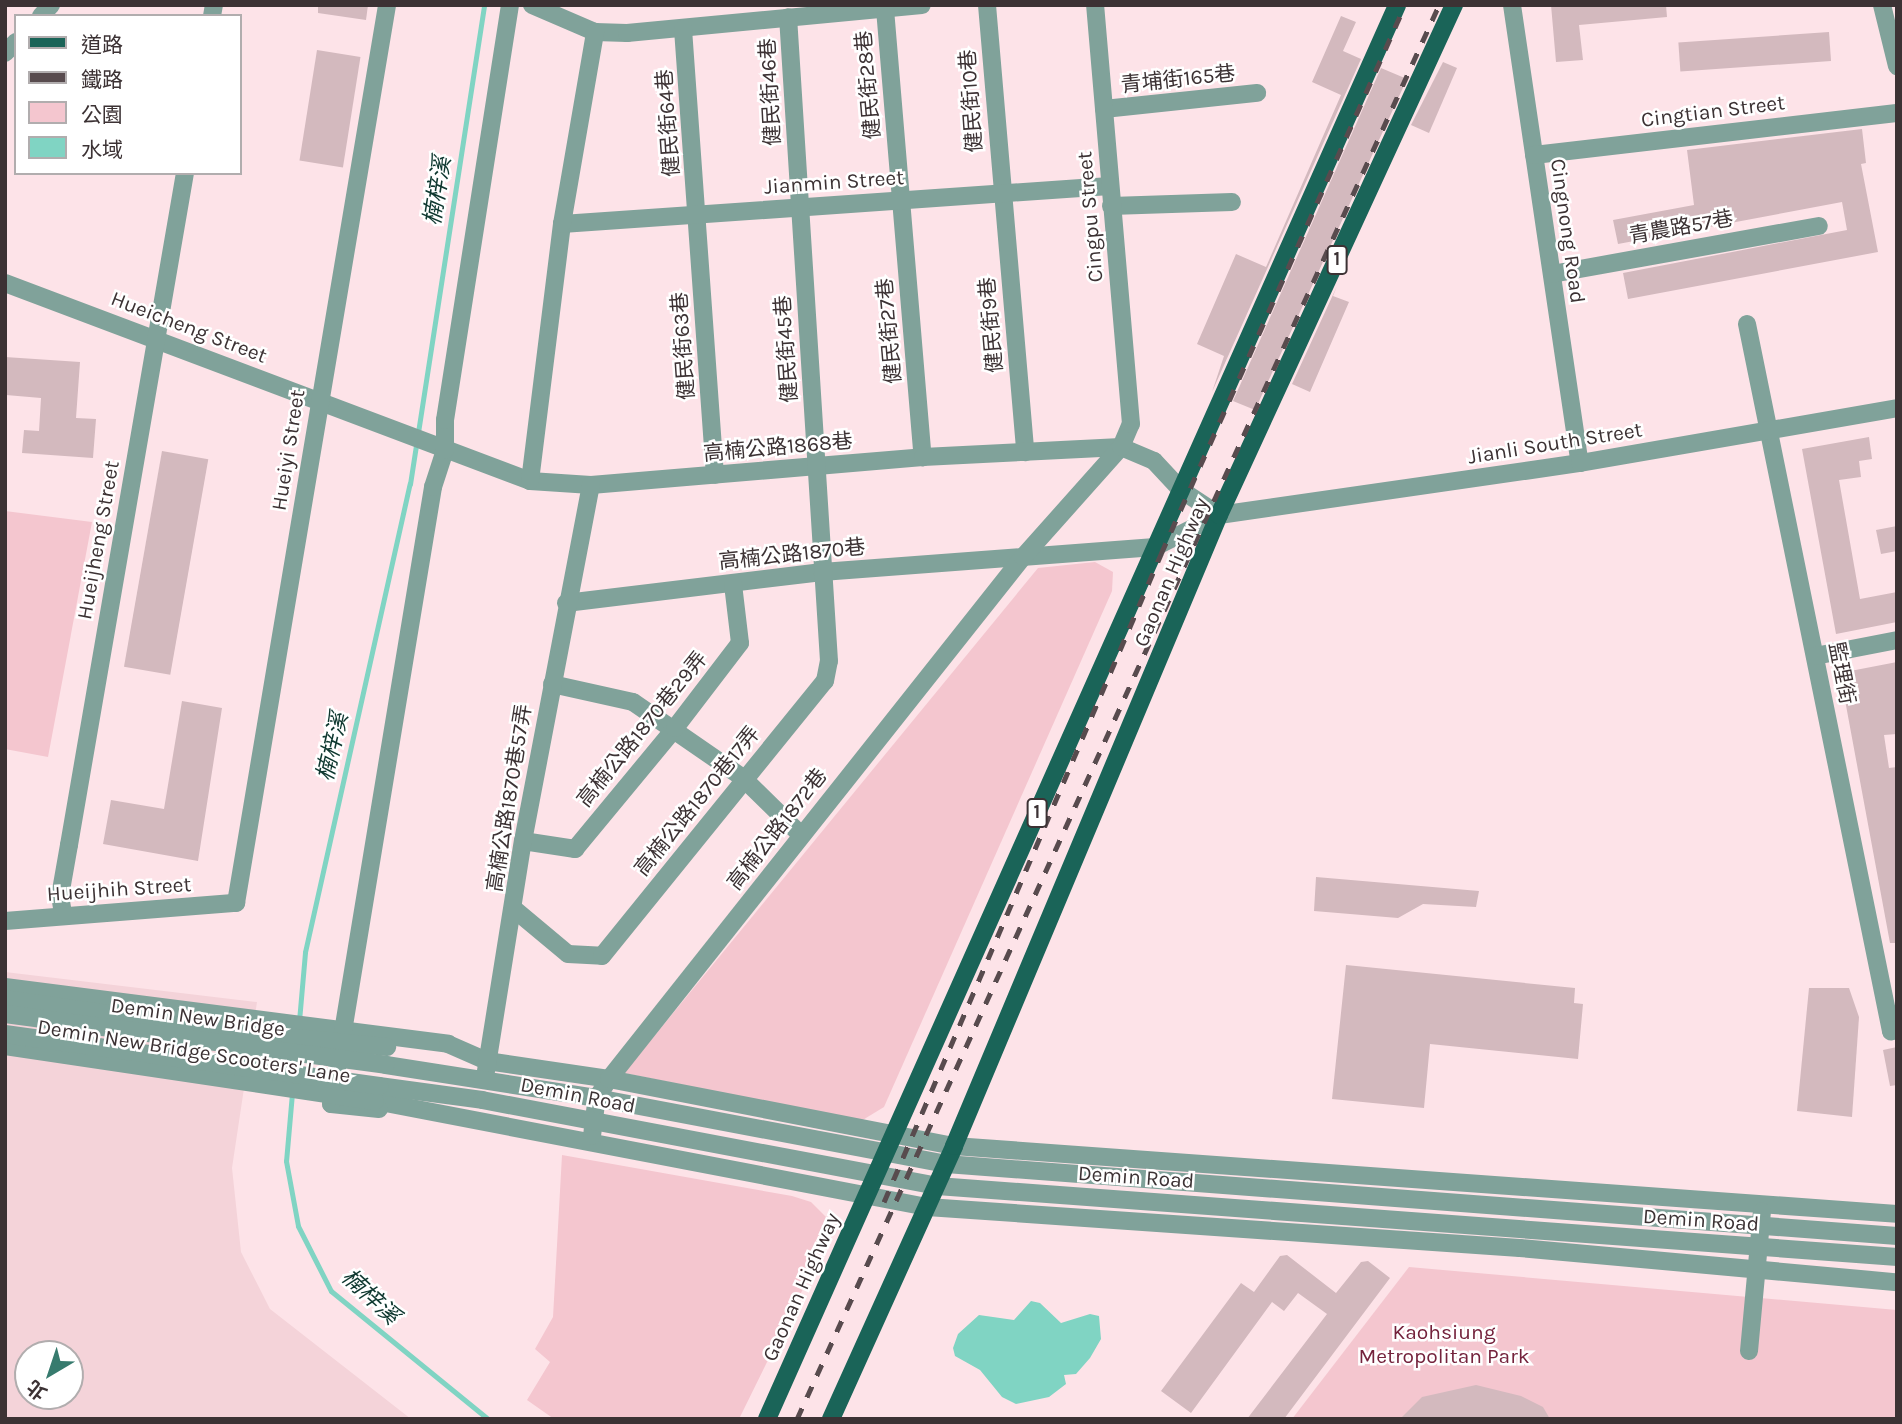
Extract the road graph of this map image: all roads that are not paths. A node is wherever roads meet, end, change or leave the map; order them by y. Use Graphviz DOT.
graph roads {
  1 [pos="387,5"];
  2 [pos="510,5"];
  3 [pos="532,5"];
  4 [pos="922,5"];
  5 [pos="987,5"];
  6 [pos="1095,5"];
  7 [pos="1397,5"];
  8 [pos="1454,5"];
  9 [pos="1512,5"];
  10 [pos="1882,5"];
  11 [pos="885,9"];
  12 [pos="788,17"];
  13 [pos="683,29"];
  14 [pos="595,32"];
  15 [pos="1897,66"];
  16 [pos="1256,93"];
  17 [pos="1104,110"];
  18 [pos="1897,113"];
  19 [pos="1534,155"];
  20 [pos="185,175"];
  21 [pos="1110,186"];
  22 [pos="1001,193"];
  23 [pos="901,200"];
  24 [pos="1232,202"];
  25 [pos="1111,205"];
  26 [pos="799,207"];
  27 [pos="697,214"];
  28 [pos="562,223"];
  29 [pos="1819,226"];
  30 [pos="1552,274"];
  31 [pos="5,283"];
  32 [pos="1747,324"];
  33 [pos="156,338"];
  34 [pos="319,401"];
  35 [pos="1897,408"];
  36 [pos="1131,424"];
  37 [pos="1770,431"];
  38 [pos="1121,447"];
  39 [pos="445,450"];
  40 [pos="1026,452"];
  41 [pos="923,457"];
  42 [pos="1580,463"];
  43 [pos="816,468"];
  44 [pos="715,475"];
  45 [pos="530,481"];
  46 [pos="591,485"];
  47 [pos="1181,490"];
  48 [pos="1220,516"];
  49 [pos="1155,547"];
  50 [pos="1023,557"];
  51 [pos="822,572"];
  52 [pos="733,584"];
  53 [pos="566,603"];
  54 [pos="1897,640"];
  55 [pos="1815,656"];
  56 [pos="551,684"];
  57 [pos="675,728"];
  58 [pos="743,778"];
  59 [pos="801,835"];
  60 [pos="523,841"];
  61 [pos="236,903"];
  62 [pos="514,909"];
  63 [pos="63,915"];
  64 [pos="5,921"];
  65 [pos="5,988"];
  66 [pos="5,999"];
  67 [pos="5,1014"];
  68 [pos="334,1028"];
  69 [pos="1894,1031"];
  70 [pos="5,1034"];
  71 [pos="5,1046"];
  72 [pos="467,1055"];
  73 [pos="386,1056"];
  74 [pos="487,1061"];
  75 [pos="609,1079"];
  76 [pos="484,1081"];
  77 [pos="377,1094"];
  78 [pos="597,1098"];
  79 [pos="482,1100"];
  80 [pos="480,1120"];
  81 [pos="593,1122"];
  82 [pos="893,1137"];
  83 [pos="592,1141"];
  84 [pos="954,1146"];
  85 [pos="884,1154"];
  86 [pos="946,1164"];
  87 [pos="876,1174"];
  88 [pos="937,1186"];
  89 [pos="1529,1188"];
  90 [pos="867,1195"];
  91 [pos="1763,1205"];
  92 [pos="1528,1206"];
  93 [pos="928,1207"];
  94 [pos="1897,1214"];
  95 [pos="1761,1226"];
  96 [pos="1527,1230"];
  97 [pos="1897,1236"];
  98 [pos="1759,1247"];
  99 [pos="1526,1249"];
  100 [pos="1897,1257"];
  101 [pos="1757,1269"];
  102 [pos="1897,1282"];
  103 [pos="1749,1351"];
  104 [pos="767,1419"];
  105 [pos="831,1419"];
  1 -- 34 [label="street, Hueiyi Street"];
  2 -- 39 [label="street"];
  3 -- 14 [label="street"];
  4 -- 11 [label="street"];
  5 -- 22 [label="street, 健民街10巷"];
  6 -- 17 [label="street, Cingpu Street"];
  7 -- 47 [label="main road, Gaonan Highway / 1"];
  8 -- 48 [label="main road, Gaonan Highway / 1"];
  9 -- 19 [label="street, Cingnong Road"];
  10 -- 15 [label="street"];
  11 -- 12 [label="street"];
  11 -- 23 [label="street, 健民街28巷"];
  12 -- 13 [label="street"];
  12 -- 26 [label="street, 健民街46巷"];
  13 -- 14 [label="street"];
  13 -- 27 [label="street, 健民街64巷"];
  14 -- 28 [label="street"];
  16 -- 17 [label="street, 青埔街165巷"];
  17 -- 21 [label="street, Cingpu Street"];
  18 -- 19 [label="street, Cingtian Street"];
  19 -- 30 [label="street, Cingnong Road"];
  20 -- 33 [label="street, Hueijheng Street"];
  21 -- 22 [label="street, Jianmin Street"];
  21 -- 25 [label="street, Cingpu Street"];
  22 -- 23 [label="street, Jianmin Street"];
  22 -- 40 [label="street, 健民街9巷"];
  23 -- 26 [label="street, Jianmin Street"];
  23 -- 41 [label="street, 健民街27巷"];
  24 -- 25 [label="street"];
  25 -- 36 [label="street, Cingpu Street"];
  26 -- 27 [label="street, Jianmin Street"];
  26 -- 43 [label="street, 健民街45巷"];
  27 -- 28 [label="street, Jianmin Street"];
  27 -- 44 [label="street, 健民街63巷"];
  28 -- 45 [label="street"];
  29 -- 30 [label="street, 青農路57巷"];
  30 -- 42 [label="street, Cingnong Road"];
  31 -- 33 [label="street, Hueicheng Street"];
  32 -- 37 [label="street, 監理街"];
  33 -- 34 [label="street, Hueicheng Street"];
  33 -- 63 [label="street, Hueijheng Street"];
  34 -- 39 [label="street, Hueicheng Street"];
  34 -- 61 [label="street, Hueiyi Street"];
  35 -- 37 [label="street, Jianli South Street"];
  36 -- 38 [label="street, 高楠公路1872巷"];
  37 -- 42 [label="street, Jianli South Street"];
  37 -- 55 [label="street, 監理街"];
  38 -- 40 [label="street, 高楠公路1868巷"];
  38 -- 47 [label="street"];
  38 -- 50 [label="street, 高楠公路1872巷"];
  39 -- 45 [label="street, 高楠公路1868巷"];
  39 -- 68 [label="street"];
  40 -- 41 [label="street, 高楠公路1868巷"];
  41 -- 43 [label="street, 高楠公路1868巷"];
  42 -- 48 [label="street, Jianli South Street"];
  43 -- 44 [label="street, 高楠公路1868巷"];
  43 -- 51 [label="street, 健民街45巷"];
  44 -- 46 [label="street, 高楠公路1868巷"];
  45 -- 46 [label="street, 高楠公路1868巷"];
  46 -- 53 [label="street, 高楠公路1870巷57弄"];
  47 -- 48 [label="street"];
  47 -- 49 [label="main road, Gaonan Highway / 1"];
  48 -- 49 [label="street, Jianli South Street"];
  48 -- 84 [label="main road, Gaonan Highway / 1"];
  49 -- 50 [label="street, 高楠公路1870巷"];
  49 -- 82 [label="main road, Gaonan Highway / 1"];
  50 -- 51 [label="street, 高楠公路1870巷"];
  50 -- 59 [label="street, 高楠公路1872巷"];
  51 -- 52 [label="street, 高楠公路1870巷"];
  51 -- 58 [label="street, 高楠公路1870巷17弄"];
  52 -- 53 [label="street, 高楠公路1870巷"];
  52 -- 57 [label="street, 高楠公路1870巷29弄"];
  53 -- 56 [label="street, 高楠公路1870巷57弄"];
  54 -- 55 [label="street"];
  55 -- 69 [label="street, 監理街"];
  56 -- 57 [label="street"];
  56 -- 60 [label="street, 高楠公路1870巷57弄"];
  57 -- 58 [label="street"];
  57 -- 60 [label="street, 高楠公路1870巷29弄"];
  58 -- 59 [label="street"];
  58 -- 62 [label="street, 高楠公路1870巷17弄"];
  59 -- 75 [label="street, 高楠公路1872巷"];
  60 -- 62 [label="street, 高楠公路1870巷57弄"];
  61 -- 63 [label="street, Hueijhih Street"];
  62 -- 74 [label="street, 高楠公路1870巷57弄"];
  63 -- 64 [label="street, Hueijhih Street"];
  65 -- 68 [label="street"];
  66 -- 73 [label="street, Demin New Bridge Scooters' Lane, bridge"];
  67 -- 73 [label="street, Demin New Bridge, bridge"];
  68 -- 72 [label="street"];
  68 -- 80 [label="street"];
  70 -- 77 [label="street, Demin New Bridge, bridge"];
  71 -- 77 [label="street, Demin New Bridge Scooters' Lane, bridge"];
  72 -- 73 [label="street"];
  72 -- 74 [label="street, Demin Road"];
  73 -- 76 [label="street, Demin Road"];
  74 -- 75 [label="street, Demin Road"];
  74 -- 76 [label="street, 高楠公路1870巷57弄"];
  75 -- 78 [label="street, 高楠公路1872巷"];
  75 -- 82 [label="street, Demin Road"];
  76 -- 78 [label="street, Demin Road"];
  76 -- 79 [label="street, 高楠公路1870巷57弄"];
  77 -- 79 [label="street, Demin Road"];
  77 -- 80 [label="street"];
  78 -- 81 [label="street, 高楠公路1872巷"];
  78 -- 85 [label="street, Demin Road"];
  79 -- 80 [label="street, 高楠公路1870巷57弄"];
  79 -- 81 [label="street, Demin Road"];
  80 -- 83 [label="street, Demin Road"];
  81 -- 83 [label="street, 高楠公路1872巷"];
  81 -- 87 [label="street, Demin Road"];
  82 -- 84 [label="street, Demin Road"];
  82 -- 85 [label="main road, 1"];
  83 -- 90 [label="street, Demin Road"];
  84 -- 86 [label="main road, Gaonan Highway / 1"];
  84 -- 89 [label="street, Demin Road"];
  85 -- 86 [label="street, Demin Road"];
  85 -- 87 [label="main road, 1"];
  86 -- 88 [label="main road, 1"];
  86 -- 92 [label="street, Demin Road"];
  87 -- 88 [label="street, Demin Road"];
  87 -- 90 [label="main road, Gaonan Highway / 1"];
  88 -- 93 [label="main road, 1"];
  88 -- 96 [label="street, Demin Road"];
  89 -- 91 [label="street, Demin Road"];
  89 -- 92 [label="street"];
  90 -- 93 [label="street, Demin Road"];
  90 -- 104 [label="main road, Gaonan Highway / 1"];
  91 -- 94 [label="street, Demin Road"];
  91 -- 95 [label="street"];
  92 -- 95 [label="street, Demin Road"];
  92 -- 96 [label="street"];
  93 -- 99 [label="street, Demin Road"];
  93 -- 105 [label="main road, 1"];
  95 -- 97 [label="street, Demin Road"];
  95 -- 98 [label="street"];
  96 -- 98 [label="street, Demin Road"];
  96 -- 99 [label="street"];
  98 -- 100 [label="street, Demin Road"];
  98 -- 101 [label="street"];
  99 -- 101 [label="street, Demin Road"];
  101 -- 102 [label="street, Demin Road"];
  101 -- 103 [label="street"];
}
